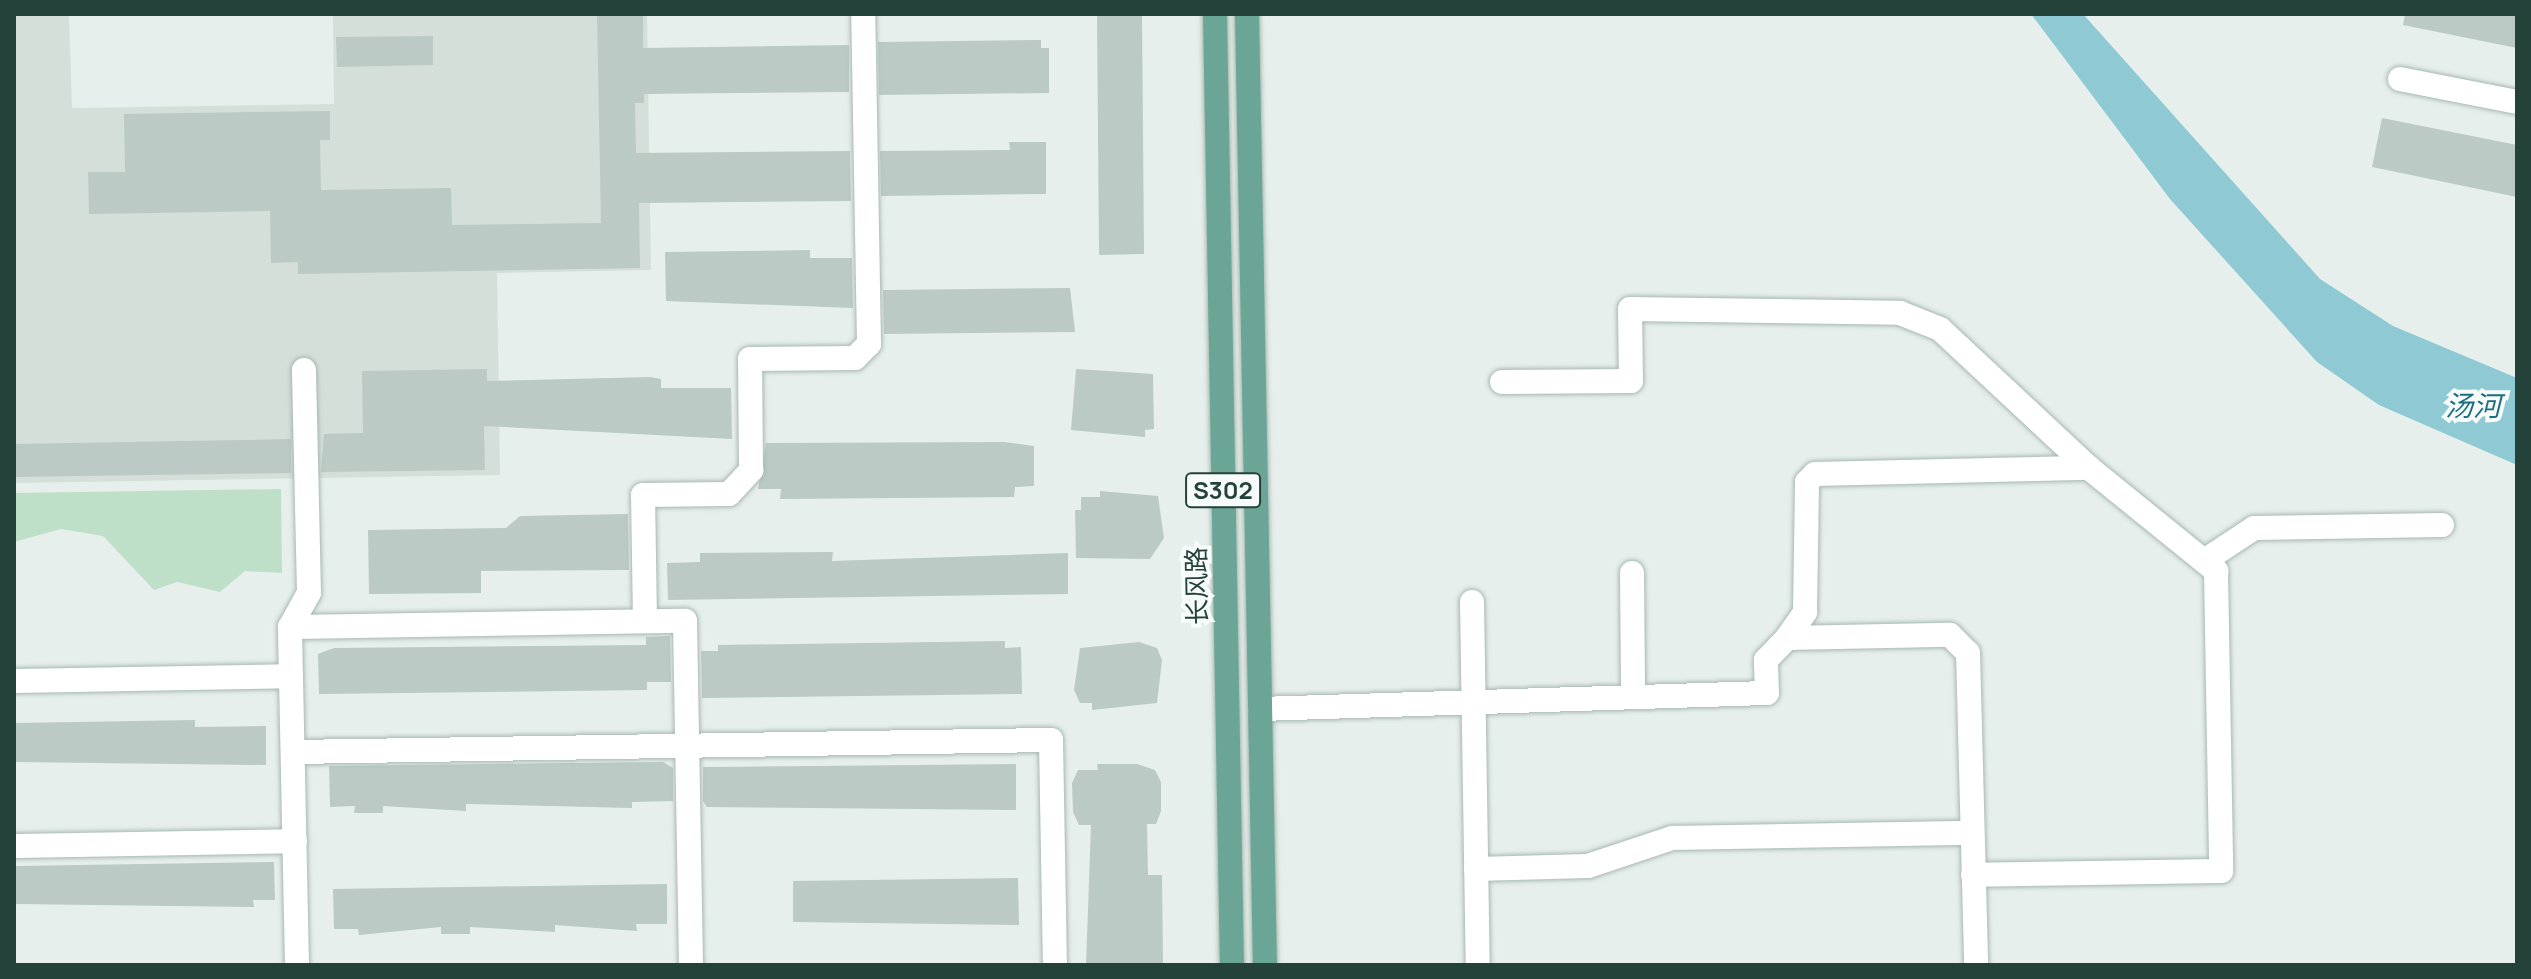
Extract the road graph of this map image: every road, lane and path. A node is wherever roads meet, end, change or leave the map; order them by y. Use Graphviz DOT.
graph roads {
  1 [pos="863,14"];
  2 [pos="1215,14"];
  3 [pos="1247,14"];
  4 [pos="2400,79"];
  5 [pos="2517,102"];
  6 [pos="304,370"];
  7 [pos="1502,382"];
  8 [pos="2089,468"];
  9 [pos="2442,525"];
  10 [pos="2204,561"];
  11 [pos="1632,573"];
  12 [pos="1472,602"];
  13 [pos="645,621"];
  14 [pos="290,627"];
  15 [pos="1787,638"];
  16 [pos="291,676"];
  17 [pos="14,681"];
  18 [pos="1633,695"];
  19 [pos="1473,705"];
  20 [pos="1260,709"];
  21 [pos="687,746"];
  22 [pos="293,752"];
  23 [pos="1972,833"];
  24 [pos="295,841"];
  25 [pos="14,846"];
  26 [pos="1476,869"];
  27 [pos="1973,875"];
  28 [pos="297,965"];
  29 [pos="691,965"];
  30 [pos="1055,965"];
  31 [pos="1232,965"];
  32 [pos="1265,965"];
  33 [pos="1478,965"];
  34 [pos="1976,965"];
  1 -- 13 [label="lane"];
  2 -- 31 [label="main road, 长风路 / S302"];
  3 -- 20 [label="main road, S302"];
  4 -- 5 [label="lane"];
  6 -- 14 [label="lane"];
  7 -- 8 [label="lane"];
  8 -- 10 [label="lane"];
  8 -- 15 [label="lane"];
  9 -- 10 [label="lane"];
  10 -- 27 [label="lane"];
  11 -- 18 [label="lane"];
  12 -- 19 [label="lane"];
  13 -- 14 [label="lane"];
  13 -- 21 [label="lane"];
  14 -- 16 [label="lane"];
  15 -- 18 [label="lane"];
  15 -- 23 [label="lane"];
  16 -- 17 [label="lane"];
  16 -- 22 [label="lane"];
  18 -- 19 [label="lane"];
  19 -- 20 [label="lane"];
  19 -- 26 [label="lane"];
  20 -- 32 [label="main road, S302"];
  21 -- 22 [label="lane"];
  21 -- 29 [label="lane"];
  21 -- 30 [label="lane"];
  22 -- 24 [label="lane"];
  23 -- 26 [label="lane"];
  23 -- 27 [label="lane"];
  24 -- 25 [label="lane"];
  24 -- 28 [label="lane"];
  26 -- 33 [label="lane"];
  27 -- 34 [label="lane"];
}
